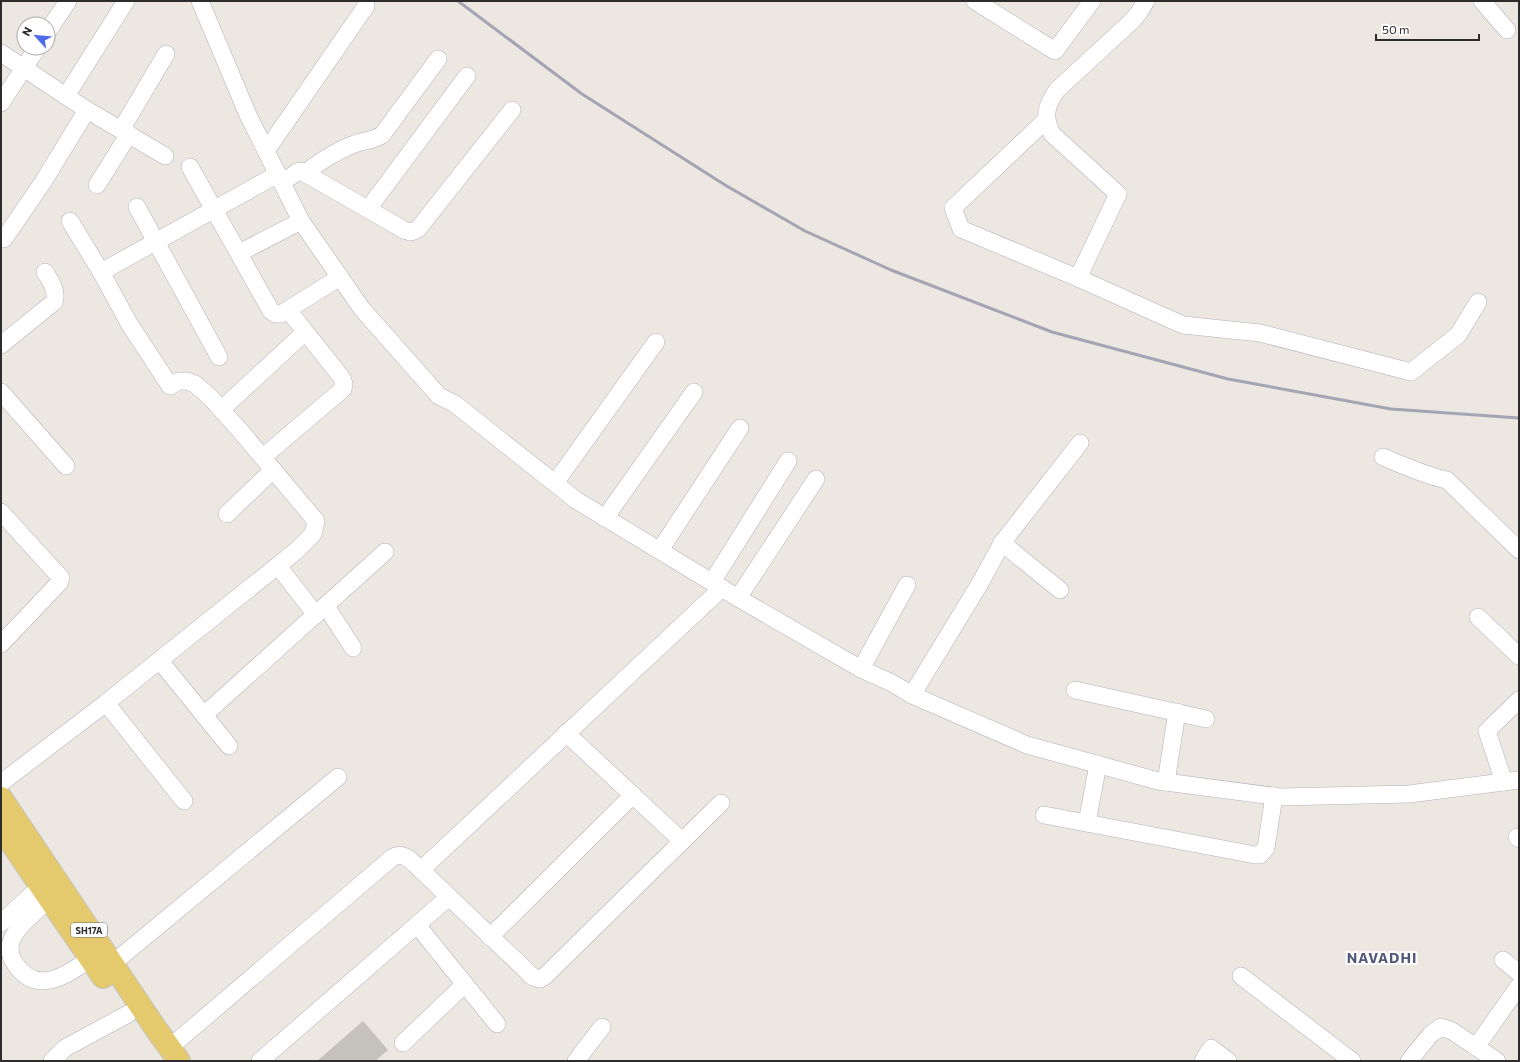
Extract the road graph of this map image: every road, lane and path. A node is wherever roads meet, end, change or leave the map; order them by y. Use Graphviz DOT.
graph roads {
  1 [pos="68,1"];
  2 [pos="126,1"];
  3 [pos="200,1"];
  4 [pos="975,1"];
  5 [pos="1092,1"];
  6 [pos="1146,1"];
  7 [pos="1482,1"];
  8 [pos="366,6"];
  9 [pos="56,19"];
  10 [pos="1507,30"];
  11 [pos="1,54"];
  12 [pos="166,54"];
  13 [pos="32,56"];
  14 [pos="438,59"];
  15 [pos="24,68"];
  16 [pos="467,76"];
  17 [pos="66,96"];
  18 [pos="1,103"];
  19 [pos="87,110"];
  20 [pos="512,110"];
  21 [pos="1046,120"];
  22 [pos="125,132"];
  23 [pos="266,151"];
  24 [pos="165,156"];
  25 [pos="190,167"];
  26 [pos="305,173"];
  27 [pos="280,178"];
  28 [pos="97,185"];
  29 [pos="137,207"];
  30 [pos="214,209"];
  31 [pos="368,209"];
  32 [pos="70,221"];
  33 [pos="301,221"];
  34 [pos="1,239"];
  35 [pos="156,242"];
  36 [pos="239,254"];
  37 [pos="45,272"];
  38 [pos="101,272"];
  39 [pos="340,277"];
  40 [pos="1078,278"];
  41 [pos="1478,302"];
  42 [pos="288,310"];
  43 [pos="305,332"];
  44 [pos="656,342"];
  45 [pos="1,346"];
  46 [pos="219,357"];
  47 [pos="1,392"];
  48 [pos="694,392"];
  49 [pos="222,409"];
  50 [pos="740,428"];
  51 [pos="1080,443"];
  52 [pos="262,457"];
  53 [pos="1383,457"];
  54 [pos="788,461"];
  55 [pos="66,466"];
  56 [pos="273,470"];
  57 [pos="816,479"];
  58 [pos="555,483"];
  59 [pos="1,512"];
  60 [pos="228,514"];
  61 [pos="605,518"];
  62 [pos="1002,543"];
  63 [pos="660,550"];
  64 [pos="1519,550"];
  65 [pos="385,552"];
  66 [pos="278,566"];
  67 [pos="717,585"];
  68 [pos="907,585"];
  69 [pos="1060,590"];
  70 [pos="738,598"];
  71 [pos="321,610"];
  72 [pos="1478,617"];
  73 [pos="1,644"];
  74 [pos="353,648"];
  75 [pos="1519,656"];
  76 [pos="160,661"];
  77 [pos="861,669"];
  78 [pos="1075,690"];
  79 [pos="912,695"];
  80 [pos="1519,700"];
  81 [pos="106,704"];
  82 [pos="1177,712"];
  83 [pos="204,715"];
  84 [pos="1206,719"];
  85 [pos="566,733"];
  86 [pos="229,746"];
  87 [pos="1098,764"];
  88 [pos="338,777"];
  89 [pos="1511,781"];
  90 [pos="1166,782"];
  91 [pos="1,783"];
  92 [pos="633,795"];
  93 [pos="1274,796"];
  94 [pos="1,798"];
  95 [pos="184,802"];
  96 [pos="721,803"];
  97 [pos="1044,815"];
  98 [pos="1087,823"];
  99 [pos="1,828"];
  100 [pos="682,841"];
  101 [pos="421,870"];
  102 [pos="51,892"];
  103 [pos="449,897"];
  104 [pos="1,923"];
  105 [pos="417,925"];
  106 [pos="490,937"];
  107 [pos="90,959"];
  108 [pos="1503,960"];
  109 [pos="112,964"];
  110 [pos="1519,973"];
  111 [pos="1241,976"];
  112 [pos="465,984"];
  113 [pos="1519,986"];
  114 [pos="128,1014"];
  115 [pos="497,1024"];
  116 [pos="602,1027"];
  117 [pos="403,1042"];
  118 [pos="1476,1047"];
  119 [pos="169,1057"];
  120 [pos="52,1061"];
  121 [pos="260,1061"];
  122 [pos="576,1061"];
  123 [pos="1203,1061"];
  124 [pos="1228,1061"];
  125 [pos="1352,1061"];
  126 [pos="1409,1061"];
  127 [pos="1497,1061"];
  1 -- 9 [label="street"];
  2 -- 17 [label="street"];
  3 -- 23 [label="street"];
  4 -- 5 [label="street"];
  6 -- 21 [label="street"];
  7 -- 10 [label="street"];
  8 -- 23 [label="street"];
  11 -- 15 [label="street"];
  12 -- 22 [label="street"];
  13 -- 15 [label="street"];
  14 -- 26 [label="street"];
  15 -- 17 [label="street"];
  15 -- 18 [label="street"];
  16 -- 31 [label="street"];
  17 -- 19 [label="street"];
  19 -- 22 [label="street"];
  19 -- 34 [label="street"];
  20 -- 31 [label="street"];
  21 -- 40 [label="street"];
  21 -- 40 [label="street"];
  22 -- 24 [label="street"];
  22 -- 28 [label="street"];
  23 -- 27 [label="street"];
  25 -- 30 [label="street"];
  26 -- 27 [label="street"];
  26 -- 31 [label="street"];
  27 -- 30 [label="street"];
  27 -- 33 [label="street"];
  29 -- 35 [label="street"];
  30 -- 35 [label="street"];
  30 -- 36 [label="street"];
  32 -- 38 [label="street"];
  33 -- 36 [label="street"];
  33 -- 39 [label="street"];
  35 -- 38 [label="street"];
  35 -- 46 [label="street"];
  36 -- 42 [label="street"];
  37 -- 45 [label="street"];
  38 -- 49 [label="street"];
  39 -- 42 [label="street"];
  39 -- 58 [label="street"];
  40 -- 41 [label="street"];
  42 -- 43 [label="street"];
  43 -- 49 [label="street"];
  43 -- 52 [label="street"];
  44 -- 58 [label="street"];
  47 -- 55 [label="street"];
  48 -- 61 [label="street"];
  49 -- 52 [label="street"];
  50 -- 63 [label="street"];
  51 -- 62 [label="street"];
  52 -- 56 [label="street"];
  53 -- 64 [label="street"];
  54 -- 67 [label="street"];
  56 -- 60 [label="street"];
  56 -- 66 [label="street"];
  57 -- 70 [label="street"];
  58 -- 61 [label="street"];
  59 -- 73 [label="street"];
  61 -- 63 [label="street"];
  62 -- 69 [label="street"];
  62 -- 79 [label="street"];
  63 -- 67 [label="street"];
  65 -- 71 [label="street"];
  66 -- 71 [label="street"];
  66 -- 76 [label="street"];
  67 -- 70 [label="street"];
  67 -- 85 [label="street"];
  68 -- 77 [label="street"];
  70 -- 77 [label="street"];
  71 -- 74 [label="street"];
  71 -- 83 [label="street"];
  72 -- 75 [label="street"];
  76 -- 81 [label="street"];
  76 -- 83 [label="street"];
  77 -- 79 [label="street"];
  78 -- 82 [label="street"];
  79 -- 87 [label="street"];
  80 -- 89 [label="street"];
  81 -- 91 [label="street"];
  81 -- 95 [label="street"];
  82 -- 84 [label="street"];
  82 -- 90 [label="street"];
  83 -- 86 [label="street"];
  85 -- 92 [label="street"];
  85 -- 101 [label="street"];
  87 -- 90 [label="street"];
  87 -- 98 [label="street"];
  88 -- 109 [label="street"];
  89 -- 93 [label="street"];
  90 -- 93 [label="street"];
  92 -- 100 [label="street"];
  92 -- 106 [label="street"];
  93 -- 98 [label="street"];
  94 -- 102 [label="main road, SH17A"];
  96 -- 100 [label="street"];
  97 -- 98 [label="street"];
  99 -- 102 [label="main road, SH17A"];
  100 -- 106 [label="street"];
  101 -- 103 [label="street"];
  101 -- 119 [label="street"];
  102 -- 104 [label="street"];
  102 -- 107 [label="main road, SH17A"];
  102 -- 107 [label="street"];
  102 -- 109 [label="main road, SH17A"];
  103 -- 105 [label="street"];
  103 -- 106 [label="street"];
  105 -- 112 [label="street"];
  105 -- 121 [label="street"];
  107 -- 114 [label="main road, SH17A"];
  108 -- 110 [label="street"];
  109 -- 119 [label="main road, SH17A"];
  111 -- 125 [label="street"];
  112 -- 115 [label="street"];
  112 -- 117 [label="street"];
  113 -- 118 [label="street"];
  114 -- 119 [label="main road, SH17A"];
  114 -- 120 [label="street"];
  116 -- 122 [label="street"];
  118 -- 126 [label="street"];
  118 -- 127 [label="street"];
  123 -- 124 [label="street"];
}
